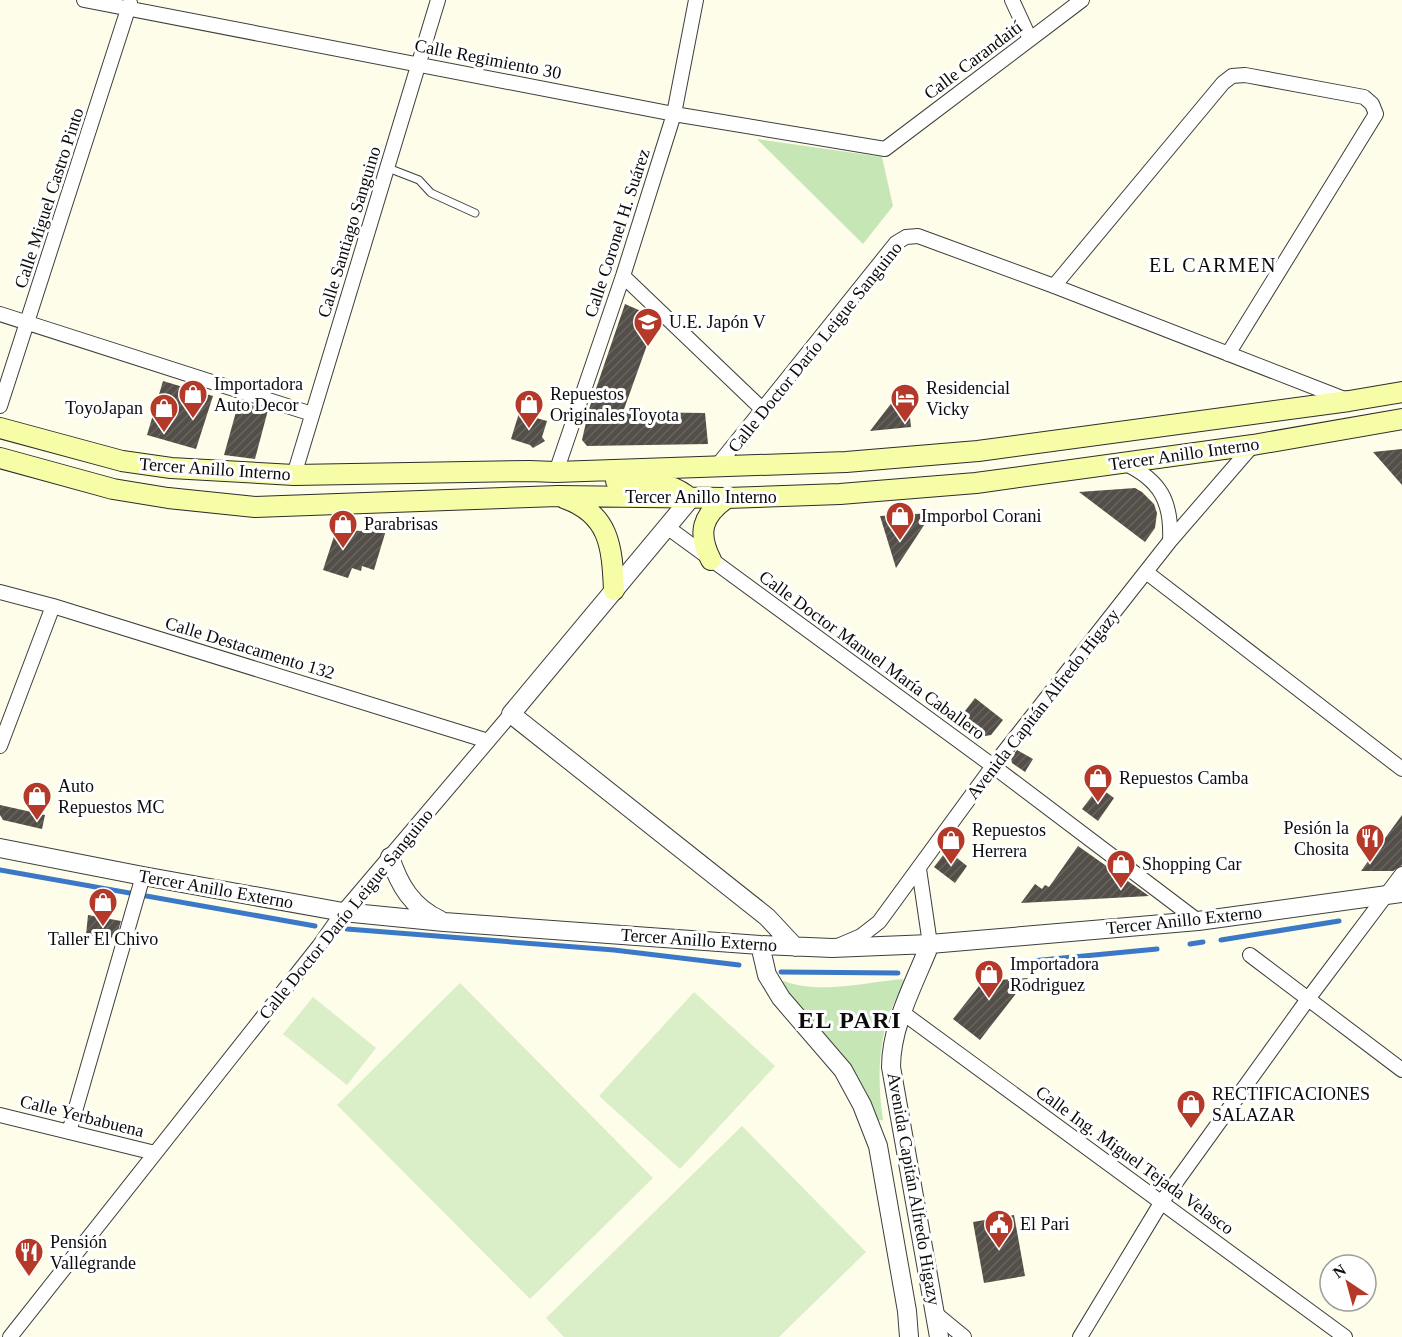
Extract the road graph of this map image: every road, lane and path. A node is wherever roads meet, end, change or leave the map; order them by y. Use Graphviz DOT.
graph roads {
  1 [pos="84,0"];
  2 [pos="438,0"];
  3 [pos="696,0"];
  4 [pos="1012,0"];
  5 [pos="1082,0"];
  6 [pos="129,4"];
  7 [pos="1030,39"];
  8 [pos="419,64"];
  9 [pos="674,114"];
  10 [pos="885,148"];
  11 [pos="388,168"];
  12 [pos="474,213"];
  13 [pos="623,276"];
  14 [pos="1053,286"];
  15 [pos="0,314"];
  16 [pos="28,322"];
  17 [pos="1228,354"];
  18 [pos="1302,382"];
  19 [pos="1402,392"];
  20 [pos="1349,401"];
  21 [pos="0,406"];
  22 [pos="1305,406"];
  23 [pos="762,409"];
  24 [pos="312,414"];
  25 [pos="1402,419"];
  26 [pos="0,428"];
  27 [pos="1253,445"];
  28 [pos="0,458"];
  29 [pos="1124,462"];
  30 [pos="797,464"];
  31 [pos="717,466"];
  32 [pos="529,471"];
  33 [pos="556,472"];
  34 [pos="294,475"];
  35 [pos="558,496"];
  36 [pos="691,498"];
  37 [pos="727,498"];
  38 [pos="255,507"];
  39 [pos="667,527"];
  40 [pos="1170,541"];
  41 [pos="711,560"];
  42 [pos="1146,572"];
  43 [pos="614,590"];
  44 [pos="0,592"];
  45 [pos="53,606"];
  46 [pos="511,714"];
  47 [pos="488,741"];
  48 [pos="0,746"];
  49 [pos="993,766"];
  50 [pos="1402,770"];
  51 [pos="0,848"];
  52 [pos="390,857"];
  53 [pos="919,869"];
  54 [pos="1402,874"];
  55 [pos="141,883"];
  56 [pos="1393,894"];
  57 [pos="341,916"];
  58 [pos="1198,921"];
  59 [pos="444,922"];
  60 [pos="930,944"];
  61 [pos="759,945"];
  62 [pos="795,947"];
  63 [pos="832,948"];
  64 [pos="1250,955"];
  65 [pos="1308,999"];
  66 [pos="903,1013"];
  67 [pos="1402,1070"];
  68 [pos="0,1115"];
  69 [pos="69,1132"];
  70 [pos="155,1153"];
  71 [pos="1161,1203"];
  72 [pos="936,1314"];
  73 [pos="10,1337"];
  74 [pos="909,1337"];
  75 [pos="939,1337"];
  76 [pos="964,1337"];
  77 [pos="1080,1337"];
  78 [pos="1345,1337"];
  1 -- 6 [label="street, Calle Regimiento 30"];
  2 -- 8 [label="street, Calle Santiago Sanguino"];
  3 -- 9 [label="street, Calle Coronel H. Suárez"];
  4 -- 7 [label="street"];
  5 -- 7 [label="street, Calle Carandaití"];
  6 -- 8 [label="street, Calle Regimiento 30"];
  6 -- 16 [label="street, Calle Miguel Castro Pinto"];
  7 -- 10 [label="street, Calle Carandaití"];
  8 -- 9 [label="street, Calle Regimiento 30"];
  8 -- 11 [label="street, Calle Santiago Sanguino"];
  9 -- 10 [label="street, Calle Regimiento 30"];
  9 -- 13 [label="street, Calle Coronel H. Suárez"];
  11 -- 12 [label="lane"];
  11 -- 24 [label="street, Calle Santiago Sanguino"];
  13 -- 23 [label="street"];
  13 -- 33 [label="street, Calle Coronel H. Suárez"];
  14 -- 17 [label="street"];
  14 -- 17 [label="street"];
  14 -- 23 [label="street, Calle Doctor Darío Leigue Sanguino"];
  15 -- 16 [label="street"];
  16 -- 21 [label="street, Calle Miguel Castro Pinto"];
  16 -- 24 [label="street"];
  17 -- 18 [label="street"];
  18 -- 20 [label="street"];
  18 -- 22 [label="street"];
  19 -- 20 [label="main road, Tercer Anillo Interno"];
  20 -- 22 [label="main road, Tercer Anillo Interno"];
  22 -- 30 [label="main road, Tercer Anillo Interno"];
  23 -- 31 [label="street, Calle Doctor Darío Leigue Sanguino"];
  24 -- 34 [label="street, Calle Santiago Sanguino"];
  25 -- 27 [label="main road, Tercer Anillo Interno"];
  26 -- 34 [label="main road, Tercer Anillo Interno"];
  27 -- 29 [label="main road, Tercer Anillo Interno"];
  27 -- 40 [label="street, Avenida Capitán Alfredo Higazy"];
  28 -- 38 [label="main road, Tercer Anillo Interno"];
  29 -- 37 [label="main road, Tercer Anillo Interno"];
  29 -- 40 [label="street"];
  30 -- 31 [label="main road, Tercer Anillo Interno"];
  30 -- 36 [label="main road"];
  31 -- 33 [label="main road, Tercer Anillo Interno"];
  32 -- 33 [label="main road, Tercer Anillo Interno"];
  32 -- 34 [label="main road, Tercer Anillo Interno"];
  32 -- 36 [label="main road"];
  34 -- 38 [label="main road"];
  35 -- 36 [label="main road, Tercer Anillo Interno"];
  35 -- 38 [label="main road, Tercer Anillo Interno"];
  35 -- 43 [label="main road"];
  36 -- 37 [label="main road, Tercer Anillo Interno"];
  36 -- 39 [label="street, Calle Doctor Darío Leigue Sanguino"];
  37 -- 41 [label="main road"];
  39 -- 41 [label="street, Calle Doctor Manuel María Caballero"];
  39 -- 43 [label="street, Calle Doctor Darío Leigue Sanguino"];
  40 -- 42 [label="street, Avenida Capitán Alfredo Higazy"];
  41 -- 49 [label="street, Calle Doctor Manuel María Caballero"];
  42 -- 49 [label="street, Avenida Capitán Alfredo Higazy"];
  42 -- 50 [label="street"];
  43 -- 46 [label="street, Calle Doctor Darío Leigue Sanguino"];
  44 -- 45 [label="street, Calle Destacamento 132"];
  45 -- 47 [label="street, Calle Destacamento 132"];
  45 -- 48 [label="street"];
  46 -- 47 [label="street, Calle Doctor Darío Leigue Sanguino"];
  46 -- 62 [label="street"];
  47 -- 52 [label="street, Calle Doctor Darío Leigue Sanguino"];
  49 -- 53 [label="street, Avenida Capitán Alfredo Higazy"];
  49 -- 58 [label="street, Calle Doctor Manuel María Caballero"];
  51 -- 55 [label="street, Tercer Anillo Externo"];
  52 -- 57 [label="street, Calle Doctor Darío Leigue Sanguino"];
  52 -- 59 [label="street"];
  53 -- 60 [label="street, Avenida Capitán Alfredo Higazy"];
  53 -- 63 [label="street, Avenida Capitán Alfredo Higazy"];
  54 -- 56 [label="street"];
  55 -- 57 [label="street, Tercer Anillo Externo"];
  55 -- 69 [label="street"];
  56 -- 58 [label="street, Tercer Anillo Externo"];
  56 -- 65 [label="street"];
  57 -- 59 [label="street, Tercer Anillo Externo"];
  57 -- 70 [label="street, Calle Doctor Darío Leigue Sanguino"];
  58 -- 60 [label="street, Tercer Anillo Externo"];
  59 -- 61 [label="street, Tercer Anillo Externo"];
  60 -- 63 [label="street, Tercer Anillo Externo"];
  60 -- 66 [label="street, Avenida Capitán Alfredo Higazy"];
  61 -- 62 [label="street, Tercer Anillo Externo"];
  61 -- 74 [label="street, Avenida Capitán Alfredo Higazy"];
  62 -- 63 [label="street, Tercer Anillo Externo"];
  64 -- 65 [label="street"];
  65 -- 67 [label="street"];
  65 -- 71 [label="street"];
  66 -- 71 [label="street, Calle Ing. Miguel Tejada Velasco"];
  66 -- 72 [label="street, Avenida Capitán Alfredo Higazy"];
  68 -- 69 [label="street, Calle Yerbabuena"];
  69 -- 70 [label="street, Calle Yerbabuena"];
  70 -- 73 [label="street, Calle Doctor Darío Leigue Sanguino"];
  71 -- 77 [label="street"];
  71 -- 78 [label="street, Calle Ing. Miguel Tejada Velasco"];
  72 -- 75 [label="street, Avenida Capitán Alfredo Higazy"];
  72 -- 76 [label="street"];
}
